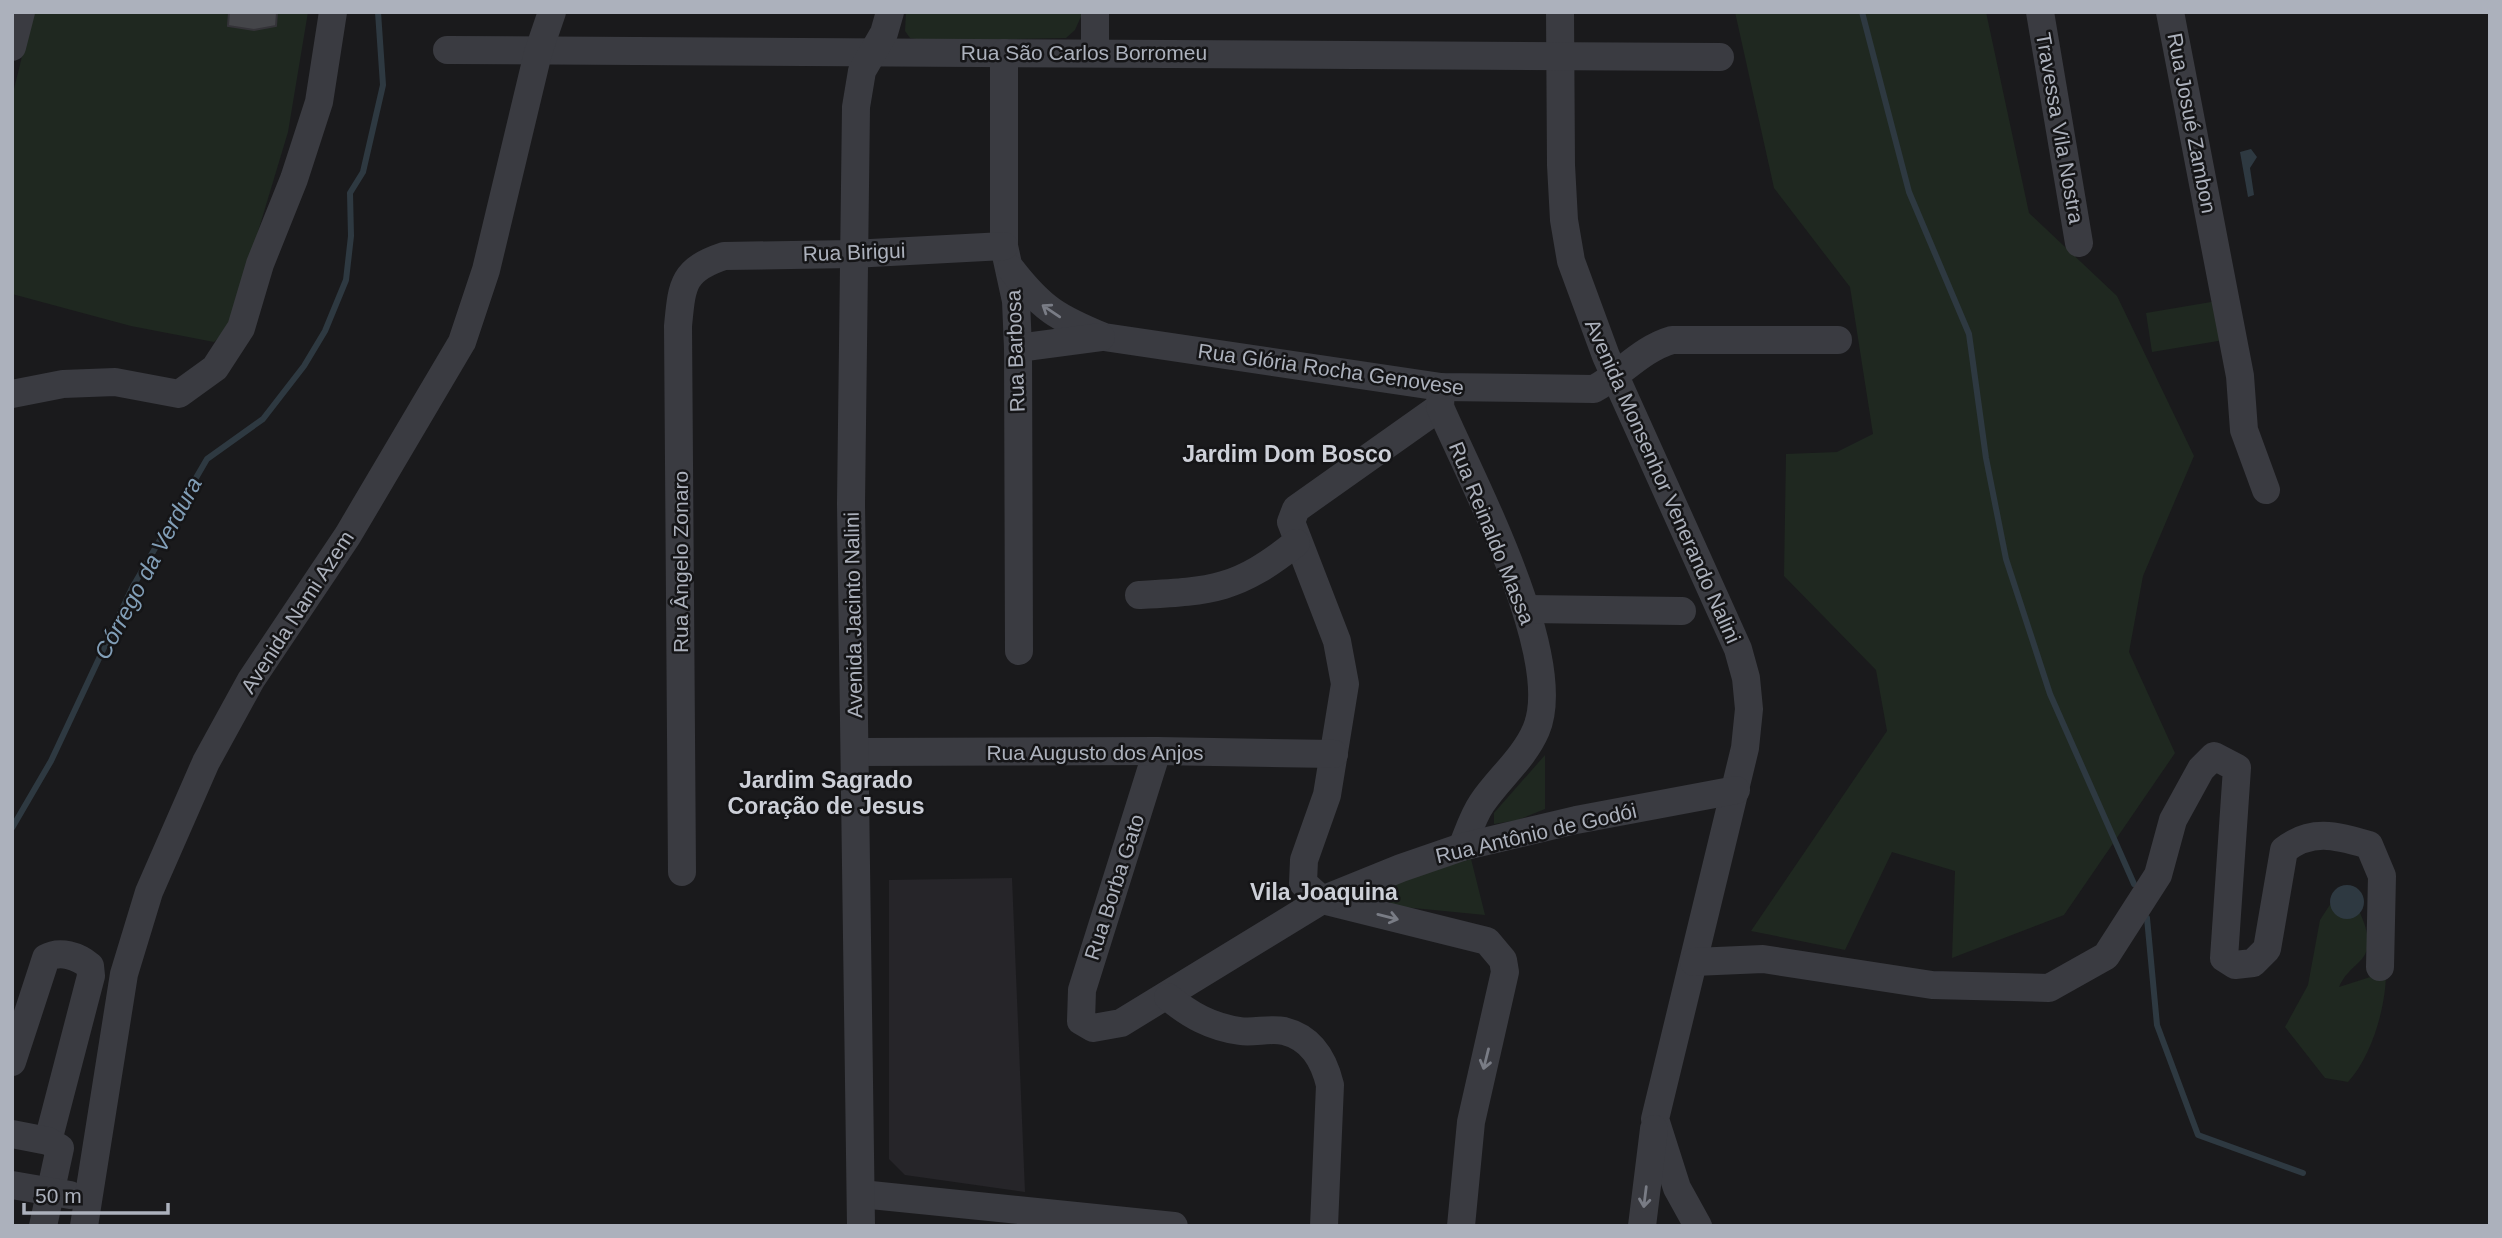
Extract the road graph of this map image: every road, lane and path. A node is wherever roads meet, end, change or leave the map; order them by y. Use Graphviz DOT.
graph roads {
  1 [pos="21,12"];
  2 [pos="333,12"];
  3 [pos="552,12"];
  4 [pos="890,12"];
  5 [pos="1095,12"];
  6 [pos="1560,12"];
  7 [pos="2040,12"];
  8 [pos="2171,12"];
  9 [pos="12,47"];
  10 [pos="447,50"];
  11 [pos="875,52"];
  12 [pos="1095,52"];
  13 [pos="538,53"];
  14 [pos="1004,53"];
  15 [pos="1560,57"];
  16 [pos="1720,57"];
  17 [pos="2079,243"];
  18 [pos="852,254"];
  19 [pos="1008,258"];
  20 [pos="704,262"];
  21 [pos="1104,337"];
  22 [pos="1838,340"];
  23 [pos="1018,348"];
  24 [pos="1615,377"];
  25 [pos="12,394"];
  26 [pos="1441,397"];
  27 [pos="2266,490"];
  28 [pos="1296,543"];
  29 [pos="1139,595"];
  30 [pos="1527,609"];
  31 [pos="1682,611"];
  32 [pos="1019,651"];
  33 [pos="1157,751"];
  34 [pos="856,752"];
  35 [pos="1334,754"];
  36 [pos="1736,790"];
  37 [pos="1462,847"];
  38 [pos="682,872"];
  39 [pos="1322,900"];
  40 [pos="1694,962"];
  41 [pos="2381,967"];
  42 [pos="1168,997"];
  43 [pos="1084,1024"];
  44 [pos="12,1062"];
  45 [pos="1655,1119"];
  46 [pos="12,1134"];
  47 [pos="48,1141"];
  48 [pos="12,1185"];
  49 [pos="51,1192"];
  50 [pos="861,1194"];
  51 [pos="90,1198"];
  52 [pos="43,1226"];
  53 [pos="84,1226"];
  54 [pos="861,1226"];
  55 [pos="1174,1226"];
  56 [pos="1324,1226"];
  57 [pos="1461,1226"];
  58 [pos="1642,1226"];
  59 [pos="1698,1226"];
  1 -- 9 [label="street"];
  2 -- 25 [label="street"];
  3 -- 13 [label="street, Avenida Nami Azem"];
  4 -- 11 [label="street, Avenida Jacinto Nalini"];
  5 -- 12 [label="street"];
  6 -- 15 [label="street, Avenida Monsenhor Venerando Nalini"];
  7 -- 17 [label="street, Travessa Vila Nostra"];
  8 -- 27 [label="street, Rua Josué Zambon"];
  10 -- 13 [label="street, Rua São Carlos Borromeu"];
  11 -- 13 [label="street, Rua São Carlos Borromeu"];
  11 -- 14 [label="street, Rua São Carlos Borromeu"];
  11 -- 18 [label="street, Avenida Jacinto Nalini"];
  12 -- 14 [label="street, Rua São Carlos Borromeu"];
  12 -- 15 [label="street, Rua São Carlos Borromeu"];
  13 -- 51 [label="street, Avenida Nami Azem"];
  14 -- 19 [label="street, Rua Barbosa"];
  15 -- 16 [label="street, Rua São Carlos Borromeu"];
  15 -- 24 [label="street, Avenida Monsenhor Venerando Nalini"];
  18 -- 19 [label="street, Rua Birigui"];
  18 -- 20 [label="street, Rua Birigui"];
  18 -- 34 [label="street, Avenida Jacinto Nalini"];
  21 -- 19 [label="street, Rua Glória Rocha Genovese, one-way"];
  19 -- 23 [label="street, Rua Barbosa"];
  20 -- 38 [label="street, Rua Ângelo Zonaro"];
  21 -- 23 [label="street, Rua Glória Rocha Genovese"];
  21 -- 26 [label="street, Rua Glória Rocha Genovese"];
  22 -- 24 [label="street, Rua Glória Rocha Genovese"];
  23 -- 32 [label="street, Rua Barbosa"];
  24 -- 26 [label="street, Rua Glória Rocha Genovese"];
  24 -- 36 [label="street, Avenida Monsenhor Venerando Nalini"];
  26 -- 28 [label="street"];
  26 -- 30 [label="street, Rua Reinaldo Massa"];
  28 -- 29 [label="street"];
  28 -- 35 [label="street"];
  30 -- 31 [label="street"];
  30 -- 37 [label="street, Rua Reinaldo Massa"];
  33 -- 34 [label="street, Rua Augusto dos Anjos"];
  33 -- 35 [label="street, Rua Augusto dos Anjos"];
  33 -- 43 [label="street, Rua Borba Gato"];
  34 -- 50 [label="street, Avenida Jacinto Nalini"];
  35 -- 39 [label="street"];
  36 -- 37 [label="street, Rua Antônio de Godói"];
  36 -- 40 [label="street, Avenida Monsenhor Venerando Nalini"];
  37 -- 39 [label="street, Rua Antônio de Godói"];
  39 -- 42 [label="street, Rua Antônio de Godói"];
  39 -- 57 [label="street, one-way"];
  40 -- 41 [label="street"];
  40 -- 45 [label="street, Avenida Monsenhor Venerando Nalini"];
  42 -- 43 [label="street, Rua Antônio de Godói"];
  42 -- 56 [label="street"];
  44 -- 47 [label="street"];
  45 -- 58 [label="street, Avenida Monsenhor Venerando Nalini, one-way"];
  45 -- 59 [label="street"];
  46 -- 47 [label="street"];
  47 -- 49 [label="street"];
  48 -- 49 [label="street"];
  49 -- 51 [label="street"];
  49 -- 52 [label="street"];
  50 -- 54 [label="street, Avenida Jacinto Nalini"];
  50 -- 55 [label="street"];
  51 -- 53 [label="street, Avenida Nami Azem"];
}
